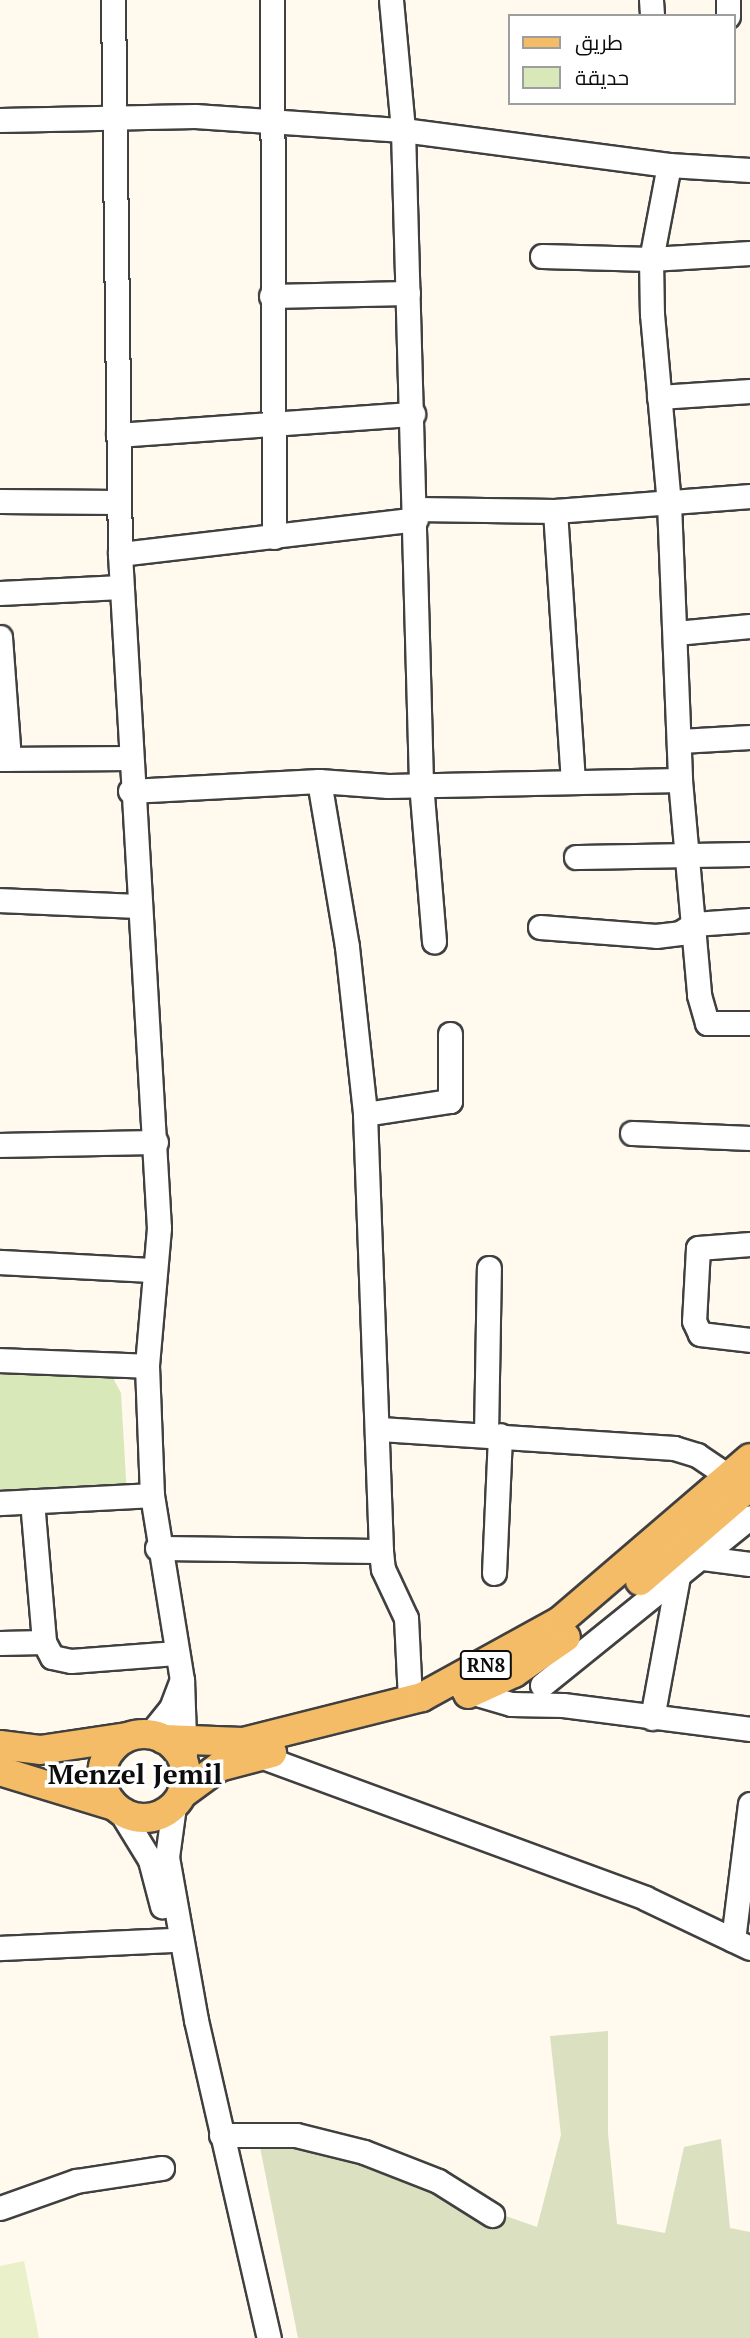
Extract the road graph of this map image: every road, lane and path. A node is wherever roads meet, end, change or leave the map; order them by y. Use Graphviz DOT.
graph roads {
  1 [pos="113,0"];
  2 [pos="272,0"];
  3 [pos="391,0"];
  4 [pos="118,119"];
  5 [pos="0,120"];
  6 [pos="275,122"];
  7 [pos="403,130"];
  8 [pos="669,165"];
  9 [pos="750,170"];
  10 [pos="750,253"];
  11 [pos="542,256"];
  12 [pos="651,259"];
  13 [pos="408,293"];
  14 [pos="271,296"];
  15 [pos="750,391"];
  16 [pos="659,397"];
  17 [pos="413,414"];
  18 [pos="270,425"];
  19 [pos="118,435"];
  20 [pos="750,496"];
  21 [pos="0,500"];
  22 [pos="118,502"];
  23 [pos="669,503"];
  24 [pos="555,511"];
  25 [pos="416,514"];
  26 [pos="274,537"];
  27 [pos="120,554"];
  28 [pos="121,587"];
  29 [pos="0,593"];
  30 [pos="750,626"];
  31 [pos="676,633"];
  32 [pos="0,637"];
  33 [pos="750,737"];
  34 [pos="680,741"];
  35 [pos="130,758"];
  36 [pos="5,759"];
  37 [pos="573,779"];
  38 [pos="319,780"];
  39 [pos="680,780"];
  40 [pos="421,783"];
  41 [pos="130,790"];
  42 [pos="750,854"];
  43 [pos="576,857"];
  44 [pos="687,858"];
  45 [pos="0,900"];
  46 [pos="138,906"];
  47 [pos="750,920"];
  48 [pos="694,924"];
  49 [pos="540,927"];
  50 [pos="434,941"];
  51 [pos="750,1023"];
  52 [pos="450,1034"];
  53 [pos="365,1114"];
  54 [pos="632,1133"];
  55 [pos="750,1138"];
  56 [pos="156,1142"];
  57 [pos="0,1145"];
  58 [pos="750,1244"];
  59 [pos="0,1262"];
  60 [pos="489,1268"];
  61 [pos="155,1270"];
  62 [pos="750,1340"];
  63 [pos="0,1360"];
  64 [pos="147,1366"];
  65 [pos="380,1429"];
  66 [pos="493,1435"];
  67 [pos="750,1458"];
  68 [pos="739,1481"];
  69 [pos="152,1495"];
  70 [pos="32,1501"];
  71 [pos="0,1503"];
  72 [pos="750,1517"];
  73 [pos="157,1548"];
  74 [pos="381,1551"];
  75 [pos="703,1558"];
  76 [pos="750,1564"];
  77 [pos="494,1573"];
  78 [pos="678,1576"];
  79 [pos="44,1642"];
  80 [pos="0,1643"];
  81 [pos="176,1653"];
  82 [pos="502,1668"];
  83 [pos="182,1680"];
  84 [pos="542,1685"];
  85 [pos="458,1689"];
  86 [pos="410,1701"];
  87 [pos="563,1705"];
  88 [pos="652,1718"];
  89 [pos="749,1722"];
  90 [pos="162,1744"];
  91 [pos="0,1745"];
  92 [pos="260,1756"];
  93 [pos="0,1771"];
  94 [pos="178,1801"];
  95 [pos="750,1804"];
  96 [pos="117,1809"];
  97 [pos="171,1940"];
  98 [pos="741,1944"];
  99 [pos="0,1948"];
  100 [pos="196,2020"];
  101 [pos="221,2136"];
  102 [pos="162,2168"];
  103 [pos="0,2208"];
  104 [pos="492,2215"];
  105 [pos="269,2338"];
  1 -- 4 [label="street"];
  2 -- 6 [label="street"];
  3 -- 7 [label="street"];
  4 -- 5 [label="street"];
  4 -- 6 [label="street"];
  4 -- 19 [label="street"];
  6 -- 7 [label="street"];
  6 -- 14 [label="street"];
  7 -- 8 [label="street"];
  7 -- 13 [label="street"];
  8 -- 9 [label="street"];
  8 -- 12 [label="street"];
  10 -- 12 [label="street"];
  11 -- 12 [label="street"];
  12 -- 16 [label="street"];
  13 -- 14 [label="street"];
  13 -- 17 [label="street"];
  14 -- 18 [label="street"];
  15 -- 16 [label="street"];
  16 -- 23 [label="street"];
  17 -- 18 [label="street"];
  17 -- 25 [label="street"];
  18 -- 19 [label="street"];
  18 -- 26 [label="street"];
  19 -- 22 [label="street"];
  20 -- 23 [label="street"];
  21 -- 22 [label="street"];
  22 -- 27 [label="street"];
  23 -- 24 [label="street"];
  23 -- 31 [label="street"];
  24 -- 25 [label="street"];
  24 -- 37 [label="street"];
  25 -- 26 [label="street"];
  25 -- 40 [label="street"];
  26 -- 27 [label="street"];
  27 -- 28 [label="street"];
  28 -- 29 [label="street"];
  28 -- 35 [label="street"];
  30 -- 31 [label="street"];
  31 -- 34 [label="street"];
  32 -- 36 [label="street"];
  33 -- 34 [label="street"];
  34 -- 39 [label="street"];
  35 -- 36 [label="street"];
  35 -- 41 [label="street"];
  37 -- 39 [label="street"];
  37 -- 40 [label="street"];
  38 -- 40 [label="street"];
  38 -- 41 [label="street"];
  38 -- 53 [label="street"];
  39 -- 44 [label="street"];
  40 -- 50 [label="street"];
  41 -- 46 [label="street"];
  42 -- 44 [label="street"];
  43 -- 44 [label="street"];
  44 -- 48 [label="street"];
  45 -- 46 [label="street"];
  46 -- 56 [label="street"];
  47 -- 48 [label="street"];
  48 -- 49 [label="street"];
  48 -- 51 [label="street"];
  52 -- 53 [label="street"];
  53 -- 65 [label="street"];
  54 -- 55 [label="street"];
  56 -- 57 [label="street"];
  56 -- 61 [label="street"];
  58 -- 62 [label="street"];
  59 -- 61 [label="street"];
  60 -- 66 [label="street"];
  61 -- 64 [label="street"];
  63 -- 64 [label="street"];
  64 -- 69 [label="street"];
  65 -- 66 [label="street"];
  65 -- 74 [label="street"];
  66 -- 68 [label="street"];
  66 -- 77 [label="street"];
  67 -- 68 [label="main road, RN8"];
  68 -- 82 [label="main road, RN8"];
  69 -- 70 [label="street"];
  69 -- 73 [label="street"];
  70 -- 71 [label="street"];
  70 -- 79 [label="street"];
  72 -- 75 [label="street"];
  73 -- 74 [label="street"];
  73 -- 81 [label="street"];
  74 -- 86 [label="street"];
  75 -- 76 [label="street"];
  75 -- 78 [label="street"];
  78 -- 84 [label="street"];
  78 -- 88 [label="street"];
  79 -- 80 [label="street"];
  79 -- 81 [label="street"];
  81 -- 83 [label="street"];
  82 -- 84 [label="street"];
  82 -- 85 [label="main road, RN8"];
  83 -- 90 [label="street"];
  83 -- 90 [label="street"];
  84 -- 87 [label="street"];
  85 -- 86 [label="main road, RN8"];
  85 -- 87 [label="street"];
  85 -- 92 [label="main road, RN8"];
  86 -- 90 [label="main road, RN8"];
  87 -- 88 [label="street"];
  88 -- 89 [label="street"];
  90 -- 91 [label="main road, RN8"];
  90 -- 94 [label="main road"];
  90 -- 96 [label="main road"];
  92 -- 94 [label="main road, RN8"];
  92 -- 98 [label="street"];
  93 -- 96 [label="main road, RN8"];
  94 -- 96 [label="main road, RN8"];
  94 -- 100 [label="street"];
  95 -- 98 [label="street"];
  96 -- 97 [label="street"];
  97 -- 99 [label="street"];
  97 -- 100 [label="street"];
  100 -- 101 [label="street"];
  101 -- 104 [label="street"];
  101 -- 105 [label="street"];
  102 -- 103 [label="street"];
}
